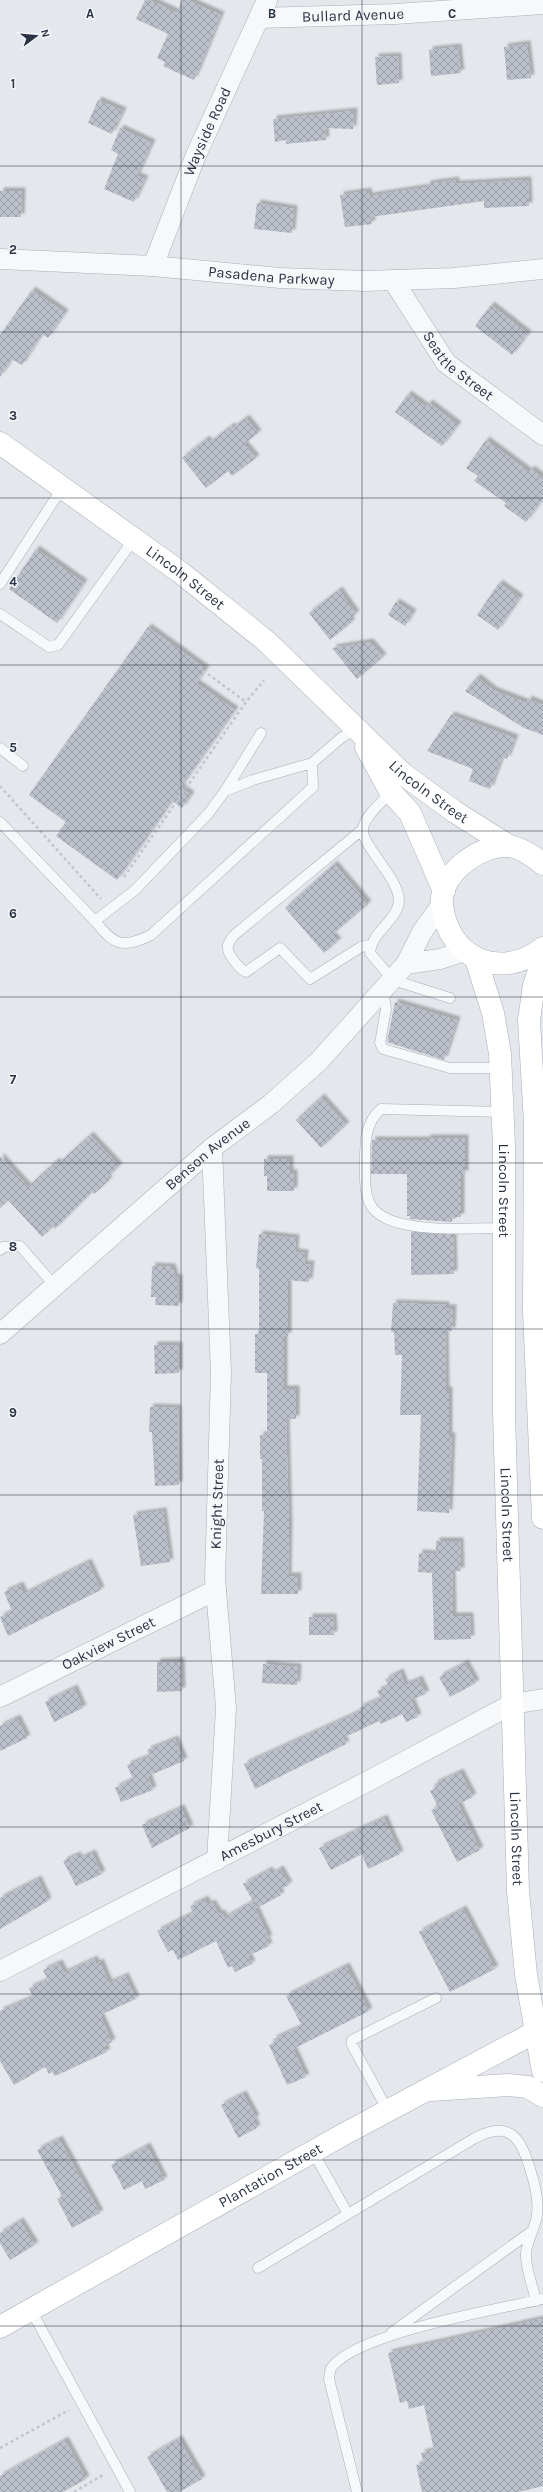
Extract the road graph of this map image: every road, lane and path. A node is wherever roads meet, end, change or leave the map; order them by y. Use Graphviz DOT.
graph roads {
  1 [pos="267,0"];
  2 [pos="543,4"];
  3 [pos="411,6"];
  4 [pos="259,18"];
  5 [pos="0,259"];
  6 [pos="154,266"];
  7 [pos="543,269"];
  8 [pos="393,280"];
  9 [pos="543,434"];
  10 [pos="0,443"];
  11 [pos="62,488"];
  12 [pos="134,539"];
  13 [pos="0,584"];
  14 [pos="0,614"];
  15 [pos="208,674"];
  16 [pos="264,680"];
  17 [pos="246,702"];
  18 [pos="356,729"];
  19 [pos="260,733"];
  20 [pos="0,748"];
  21 [pos="312,764"];
  22 [pos="23,766"];
  23 [pos="0,786"];
  24 [pos="225,790"];
  25 [pos="391,792"];
  26 [pos="0,822"];
  27 [pos="363,829"];
  28 [pos="524,848"];
  29 [pos="543,864"];
  30 [pos="120,884"];
  31 [pos="443,898"];
  32 [pos="106,904"];
  33 [pos="95,921"];
  34 [pos="370,945"];
  35 [pos="543,948"];
  36 [pos="470,955"];
  37 [pos="543,959"];
  38 [pos="406,964"];
  39 [pos="388,984"];
  40 [pos="450,998"];
  41 [pos="500,1068"];
  42 [pos="503,1112"];
  43 [pos="212,1148"];
  44 [pos="504,1228"];
  45 [pos="0,1250"];
  46 [pos="54,1285"];
  47 [pos="502,1312"];
  48 [pos="538,1312"];
  49 [pos="0,1334"];
  50 [pos="540,1411"];
  51 [pos="504,1412"];
  52 [pos="543,1518"];
  53 [pos="216,1590"];
  54 [pos="0,1697"];
  55 [pos="543,1699"];
  56 [pos="512,1704"];
  57 [pos="217,1860"];
  58 [pos="0,1970"];
  59 [pos="436,1998"];
  60 [pos="539,2030"];
  61 [pos="543,2071"];
  62 [pos="424,2091"];
  63 [pos="543,2096"];
  64 [pos="388,2111"];
  65 [pos="312,2152"];
  66 [pos="348,2214"];
  67 [pos="532,2231"];
  68 [pos="258,2268"];
  69 [pos="540,2300"];
  70 [pos="31,2310"];
  71 [pos="0,2327"];
  72 [pos="387,2335"];
  73 [pos="73,2416"];
  74 [pos="0,2448"];
  75 [pos="105,2473"];
  76 [pos="74,2492"];
  77 [pos="130,2492"];
  78 [pos="357,2492"];
  1 -- 4 [label="street, Wayside Road"];
  2 -- 3 [label="street, Bullard Avenue"];
  3 -- 4 [label="street, Bullard Avenue"];
  4 -- 6 [label="street, Wayside Road"];
  5 -- 6 [label="street, Pasadena Parkway"];
  6 -- 8 [label="street, Pasadena Parkway"];
  7 -- 8 [label="street, Pasadena Parkway"];
  8 -- 9 [label="street, Seattle Street"];
  10 -- 11 [label="main road, Lincoln Street"];
  11 -- 12 [label="main road, Lincoln Street"];
  11 -- 13 [label="lane"];
  12 -- 14 [label="lane"];
  12 -- 18 [label="main road, Lincoln Street"];
  15 -- 17 [label="path"];
  16 -- 17 [label="path"];
  17 -- 30 [label="path"];
  18 -- 21 [label="lane"];
  18 -- 25 [label="main road, Lincoln Street"];
  18 -- 28 [label="main road, Lincoln Street"];
  19 -- 24 [label="lane"];
  20 -- 22 [label="lane"];
  21 -- 24 [label="lane"];
  21 -- 33 [label="lane"];
  23 -- 32 [label="path"];
  24 -- 33 [label="lane"];
  25 -- 27 [label="lane"];
  25 -- 31 [label="main road, Lincoln Street"];
  26 -- 33 [label="lane"];
  27 -- 34 [label="lane"];
  27 -- 34 [label="lane"];
  28 -- 29 [label="main road, Lincoln Street"];
  28 -- 31 [label="main road"];
  31 -- 36 [label="main road, Lincoln Street"];
  31 -- 38 [label="street, Benson Avenue"];
  34 -- 39 [label="lane"];
  35 -- 36 [label="main road"];
  36 -- 38 [label="street"];
  36 -- 41 [label="main road, Lincoln Street"];
  37 -- 48 [label="main road, Lincoln Street"];
  38 -- 39 [label="street, Benson Avenue"];
  39 -- 40 [label="lane"];
  39 -- 41 [label="lane"];
  39 -- 43 [label="street, Benson Avenue"];
  41 -- 42 [label="main road, Lincoln Street"];
  42 -- 44 [label="main road, Lincoln Street"];
  42 -- 44 [label="lane"];
  43 -- 46 [label="street, Benson Avenue"];
  43 -- 53 [label="street, Knight Street"];
  44 -- 47 [label="main road, Lincoln Street"];
  45 -- 46 [label="lane"];
  46 -- 49 [label="street, Benson Avenue"];
  47 -- 48 [label="main road"];
  47 -- 51 [label="main road, Lincoln Street"];
  48 -- 50 [label="main road, Lincoln Street"];
  50 -- 51 [label="main road"];
  50 -- 52 [label="main road, Lincoln Street"];
  51 -- 56 [label="main road, Lincoln Street"];
  53 -- 54 [label="street, Oakview Street"];
  53 -- 57 [label="street, Knight Street"];
  55 -- 56 [label="street, Amesbury Street"];
  56 -- 57 [label="street, Amesbury Street"];
  56 -- 60 [label="main road, Lincoln Street"];
  57 -- 58 [label="street, Amesbury Street"];
  59 -- 64 [label="lane"];
  60 -- 61 [label="main road, Lincoln Street"];
  60 -- 62 [label="main road, Plantation Street"];
  62 -- 63 [label="main road"];
  62 -- 64 [label="main road, Plantation Street"];
  64 -- 65 [label="main road, Plantation Street"];
  65 -- 66 [label="lane"];
  65 -- 70 [label="main road, Plantation Street"];
  66 -- 67 [label="lane"];
  66 -- 68 [label="lane"];
  67 -- 69 [label="lane"];
  67 -- 72 [label="lane"];
  69 -- 72 [label="lane"];
  70 -- 71 [label="main road, Plantation Street"];
  70 -- 77 [label="lane"];
  72 -- 78 [label="lane"];
  73 -- 74 [label="path"];
  75 -- 76 [label="path"];
}
